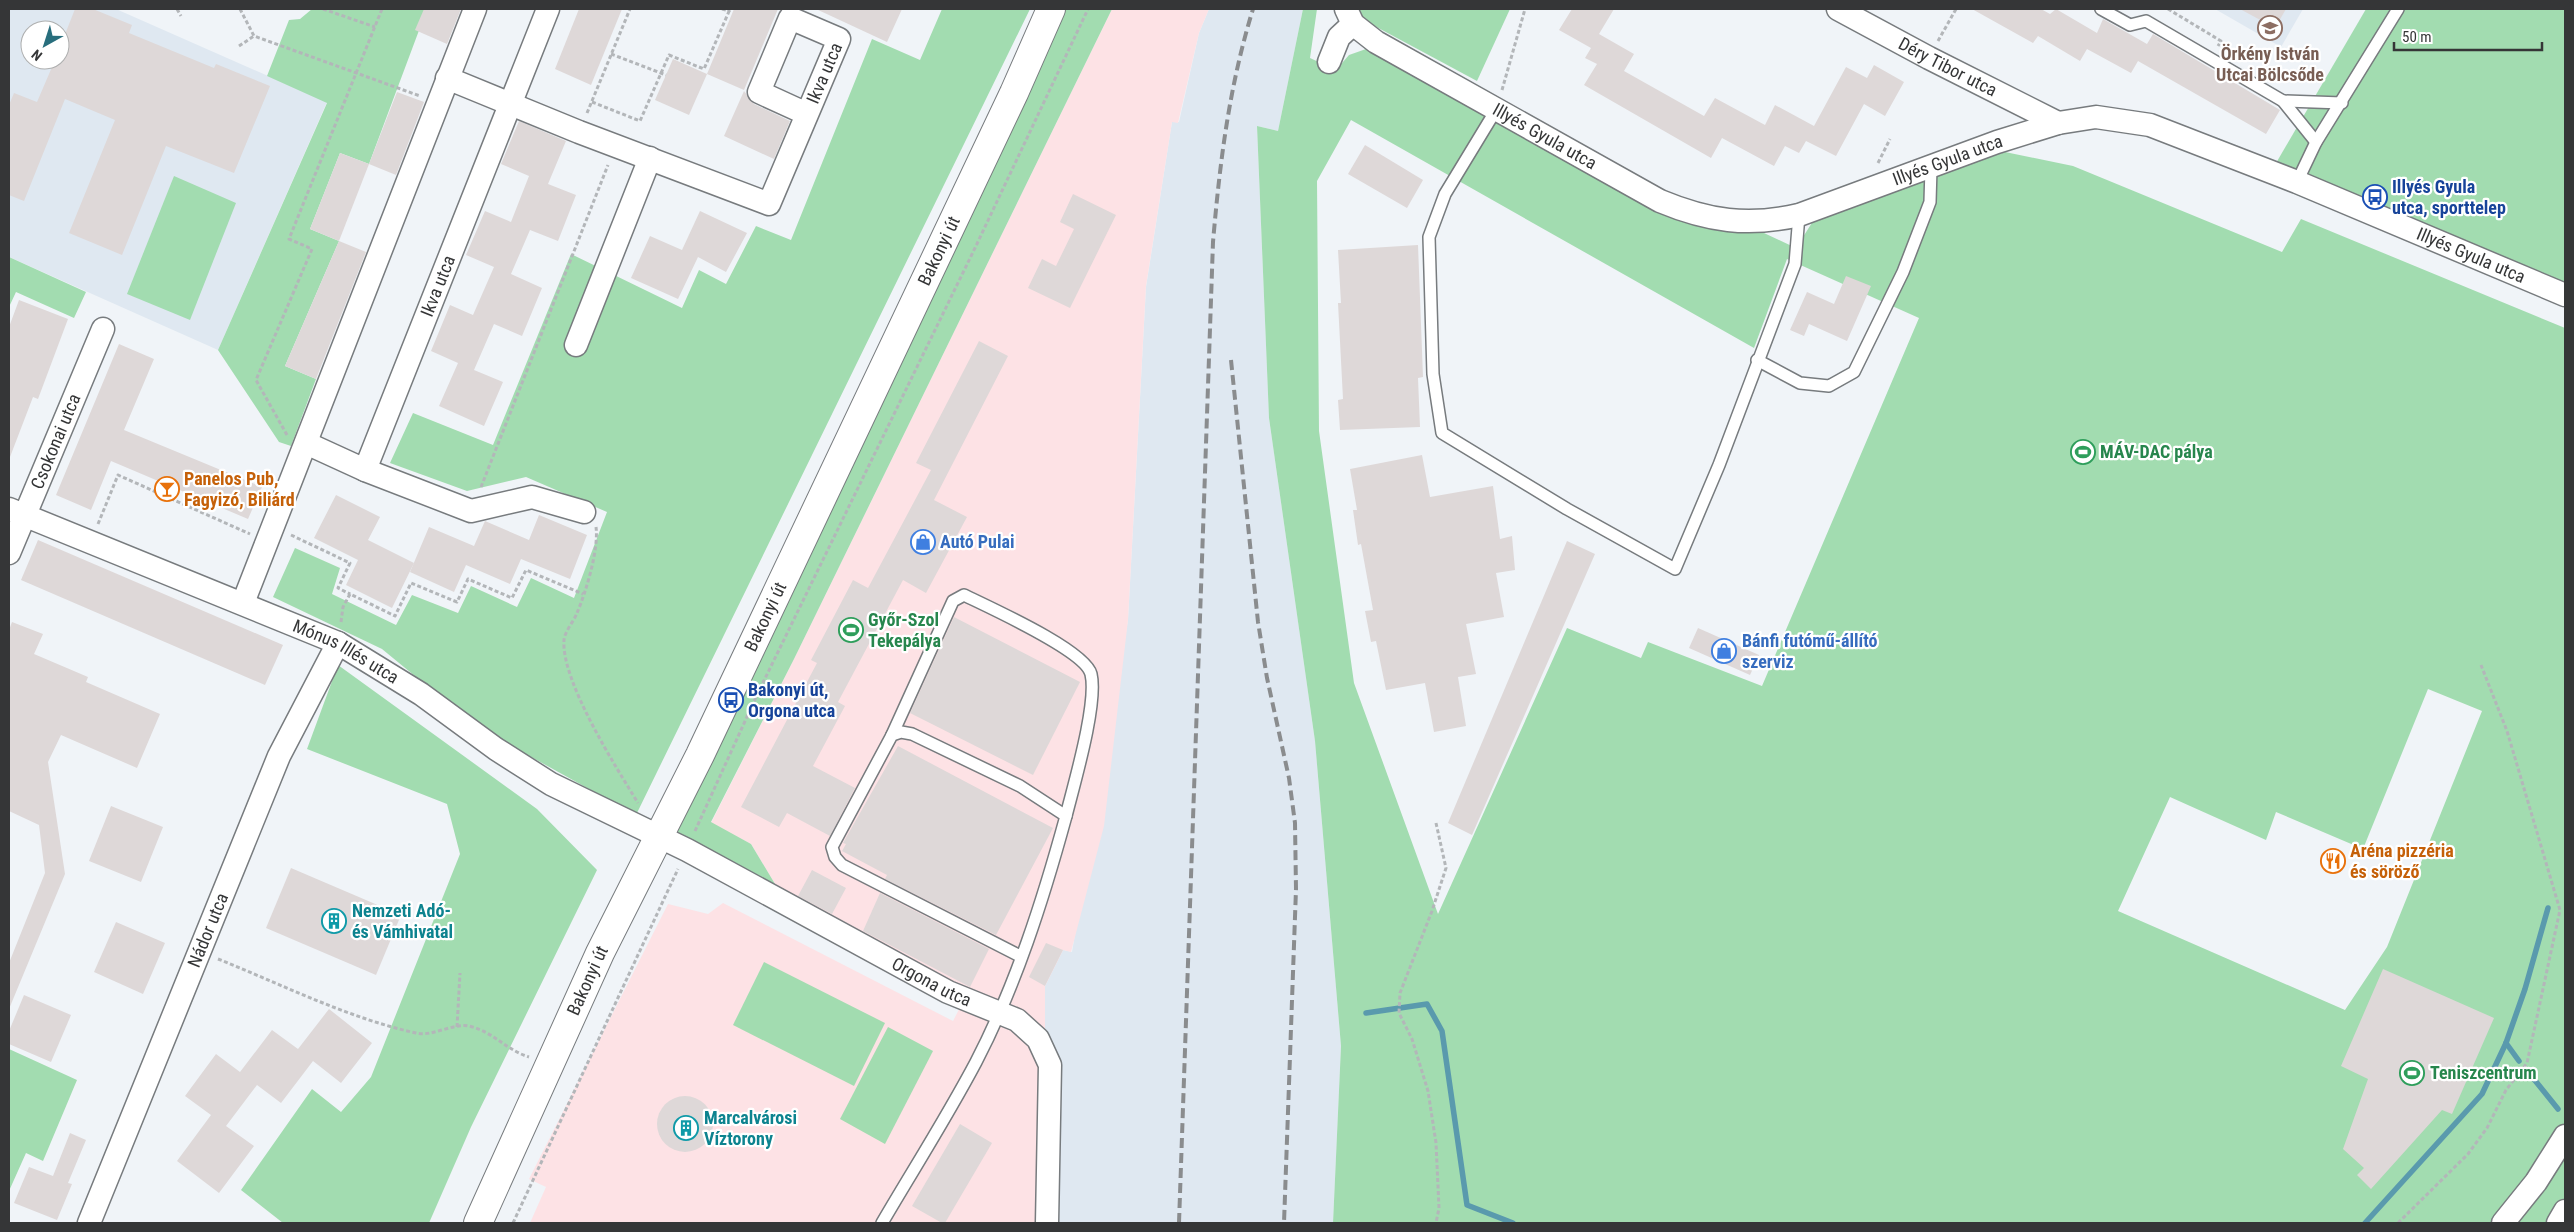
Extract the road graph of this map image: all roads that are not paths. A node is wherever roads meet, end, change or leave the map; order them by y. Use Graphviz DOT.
graph roads {
  1 [pos="475,9"];
  2 [pos="548,9"];
  3 [pos="1051,9"];
  4 [pos="1838,9"];
  5 [pos="2101,9"];
  6 [pos="2398,9"];
  7 [pos="1349,16"];
  8 [pos="1329,62"];
  9 [pos="447,78"];
  10 [pos="2283,100"];
  11 [pos="2342,103"];
  12 [pos="510,104"];
  13 [pos="1496,110"];
  14 [pos="807,114"];
  15 [pos="2058,122"];
  16 [pos="2316,142"];
  17 [pos="650,158"];
  18 [pos="1931,168"];
  19 [pos="2297,182"];
  20 [pos="1799,215"];
  21 [pos="2565,295"];
  22 [pos="103,329"];
  23 [pos="576,345"];
  24 [pos="1757,360"];
  25 [pos="306,443"];
  26 [pos="365,470"];
  27 [pos="16,512"];
  28 [pos="584,512"];
  29 [pos="9,553"];
  30 [pos="243,603"];
  31 [pos="338,643"];
  32 [pos="892,735"];
  33 [pos="1066,816"];
  34 [pos="659,837"];
  35 [pos="1020,956"];
  36 [pos="999,1012"];
  37 [pos="2565,1136"];
  38 [pos="2565,1211"];
  39 [pos="90,1223"];
  40 [pos="478,1223"];
  41 [pos="882,1223"];
  42 [pos="1047,1223"];
  43 [pos="2503,1223"];
  44 [pos="2558,1223"];
  1 -- 9 [label="street"];
  2 -- 12 [label="street, Ikva utca"];
  3 -- 34 [label="main road, Bakonyi út"];
  4 -- 15 [label="street, Déry Tibor utca"];
  5 -- 10 [label="lane"];
  6 -- 11 [label="lane"];
  7 -- 8 [label="street"];
  7 -- 13 [label="street, Illyés Gyula utca"];
  9 -- 12 [label="street, Ikva utca"];
  9 -- 25 [label="street"];
  10 -- 11 [label="lane"];
  10 -- 16 [label="lane"];
  11 -- 16 [label="lane"];
  12 -- 17 [label="street, Ikva utca"];
  12 -- 26 [label="street, Ikva utca"];
  13 -- 20 [label="street, Illyés Gyula utca"];
  13 -- 24 [label="lane"];
  14 -- 17 [label="street, Ikva utca"];
  15 -- 18 [label="street, Illyés Gyula utca"];
  15 -- 19 [label="street, Illyés Gyula utca"];
  16 -- 19 [label="lane"];
  17 -- 23 [label="street"];
  18 -- 20 [label="street, Illyés Gyula utca"];
  18 -- 24 [label="lane"];
  19 -- 21 [label="street, Illyés Gyula utca"];
  20 -- 24 [label="lane"];
  22 -- 27 [label="street, Csokonai utca"];
  25 -- 26 [label="street"];
  25 -- 30 [label="street"];
  26 -- 28 [label="street"];
  27 -- 29 [label="street, Csokonai utca"];
  27 -- 30 [label="street, Mónus Illés utca"];
  30 -- 31 [label="street, Mónus Illés utca"];
  31 -- 34 [label="street, Mónus Illés utca"];
  31 -- 39 [label="street, Nádor utca"];
  32 -- 33 [label="lane"];
  32 -- 33 [label="lane"];
  32 -- 35 [label="lane"];
  33 -- 35 [label="lane"];
  34 -- 36 [label="street, Orgona utca"];
  34 -- 40 [label="main road, Bakonyi út"];
  35 -- 36 [label="lane"];
  36 -- 41 [label="lane"];
  36 -- 42 [label="street, Orgona utca"];
  37 -- 43 [label="street"];
  38 -- 44 [label="street"];
}
